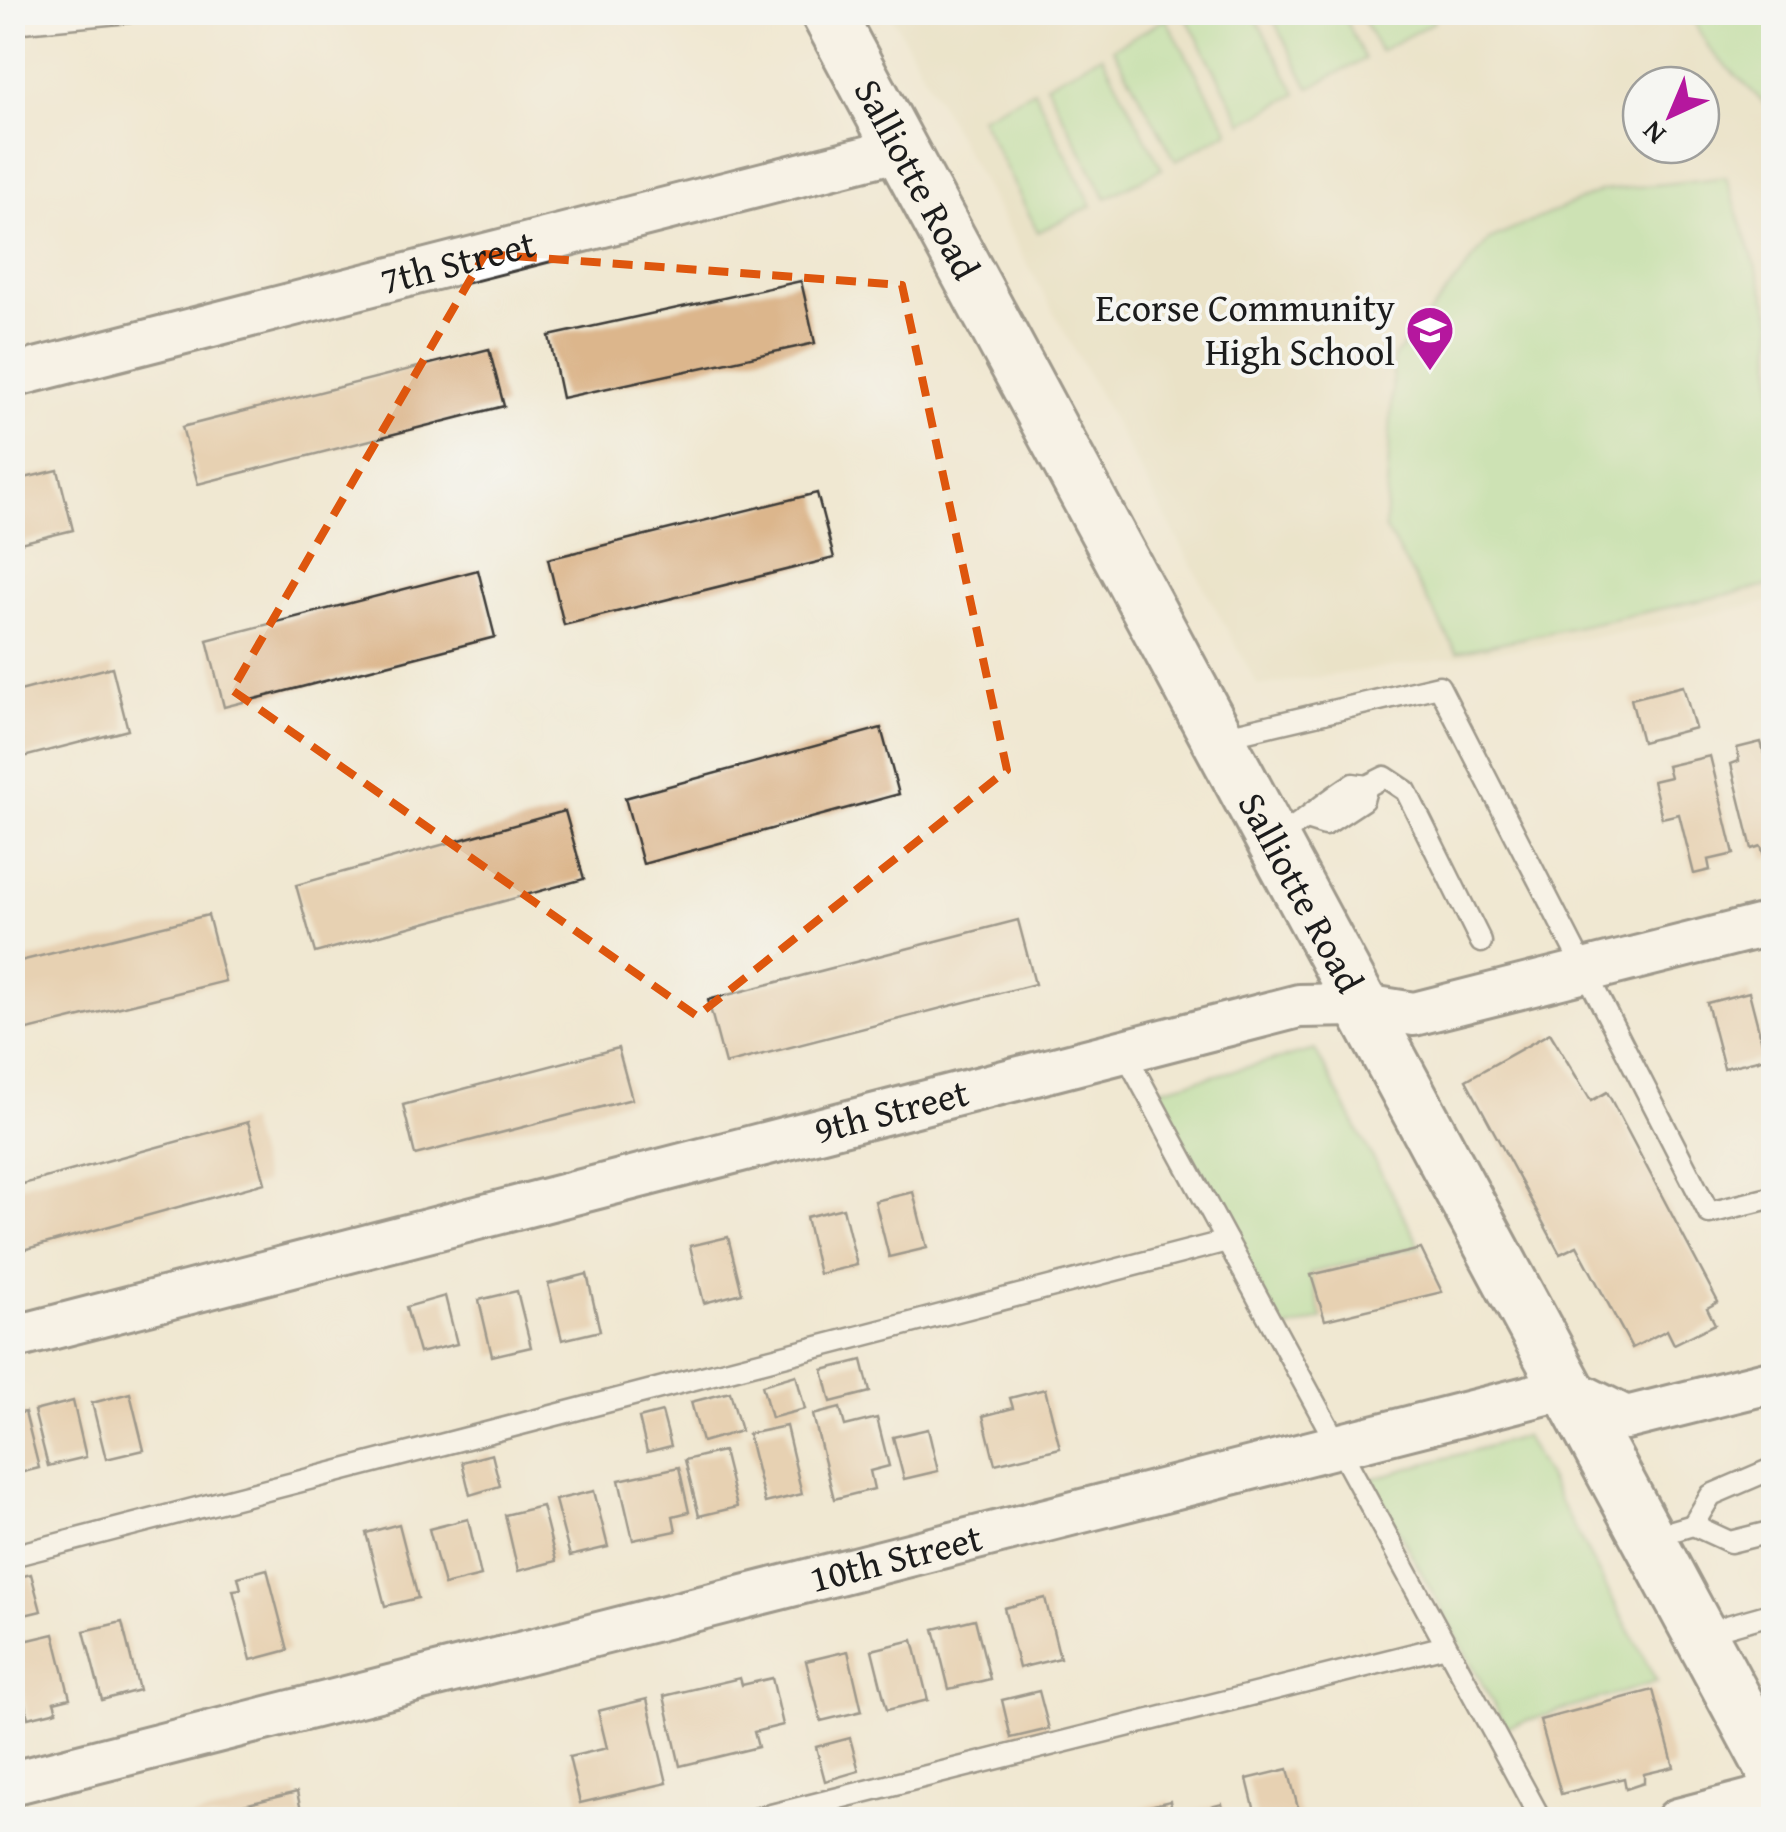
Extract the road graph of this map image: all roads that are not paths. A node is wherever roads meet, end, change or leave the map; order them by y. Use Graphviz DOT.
graph roads {
  1 [pos="129,12"];
  2 [pos="827,12"];
  3 [pos="12,23"];
  4 [pos="901,149"];
  5 [pos="12,376"];
  6 [pos="1218,737"];
  7 [pos="1291,830"];
  8 [pos="1774,923"];
  9 [pos="1481,942"];
  10 [pos="1588,970"];
  11 [pos="1358,1005"];
  12 [pos="1124,1051"];
  13 [pos="1774,1197"];
  14 [pos="1227,1241"];
  15 [pos="12,1338"];
  16 [pos="1774,1381"];
  17 [pos="1566,1388"];
  18 [pos="1338,1445"];
  19 [pos="1774,1468"];
  20 [pos="1774,1530"];
  21 [pos="1670,1532"];
  22 [pos="12,1556"];
  23 [pos="1774,1613"];
  24 [pos="1699,1634"];
  25 [pos="1446,1646"];
  26 [pos="1774,1772"];
  27 [pos="12,1783"];
  28 [pos="1774,1796"];
  29 [pos="751,1820"];
  30 [pos="1541,1820"];
  31 [pos="1678,1820"];
  1 -- 3 [label="lane"];
  2 -- 4 [label="street, Salliotte Road"];
  4 -- 5 [label="street, 7th Street"];
  4 -- 6 [label="street, Salliotte Road"];
  6 -- 7 [label="street, Salliotte Road"];
  6 -- 10 [label="lane"];
  7 -- 9 [label="lane"];
  7 -- 11 [label="street, Salliotte Road"];
  8 -- 10 [label="street, 9th Street"];
  10 -- 11 [label="street, 9th Street"];
  10 -- 13 [label="lane"];
  11 -- 12 [label="street, 9th Street"];
  11 -- 17 [label="street, Salliotte Road"];
  12 -- 14 [label="lane"];
  12 -- 15 [label="street, 9th Street"];
  14 -- 18 [label="lane"];
  14 -- 22 [label="lane"];
  16 -- 17 [label="street"];
  17 -- 18 [label="street, 10th Street"];
  17 -- 21 [label="street, Salliotte Road"];
  18 -- 25 [label="lane"];
  18 -- 27 [label="street, 10th Street"];
  19 -- 21 [label="lane"];
  20 -- 21 [label="lane"];
  21 -- 24 [label="street, Salliotte Road"];
  23 -- 24 [label="lane"];
  24 -- 26 [label="street, Salliotte Road"];
  25 -- 29 [label="lane"];
  25 -- 30 [label="lane"];
  28 -- 31 [label="street"];
}
